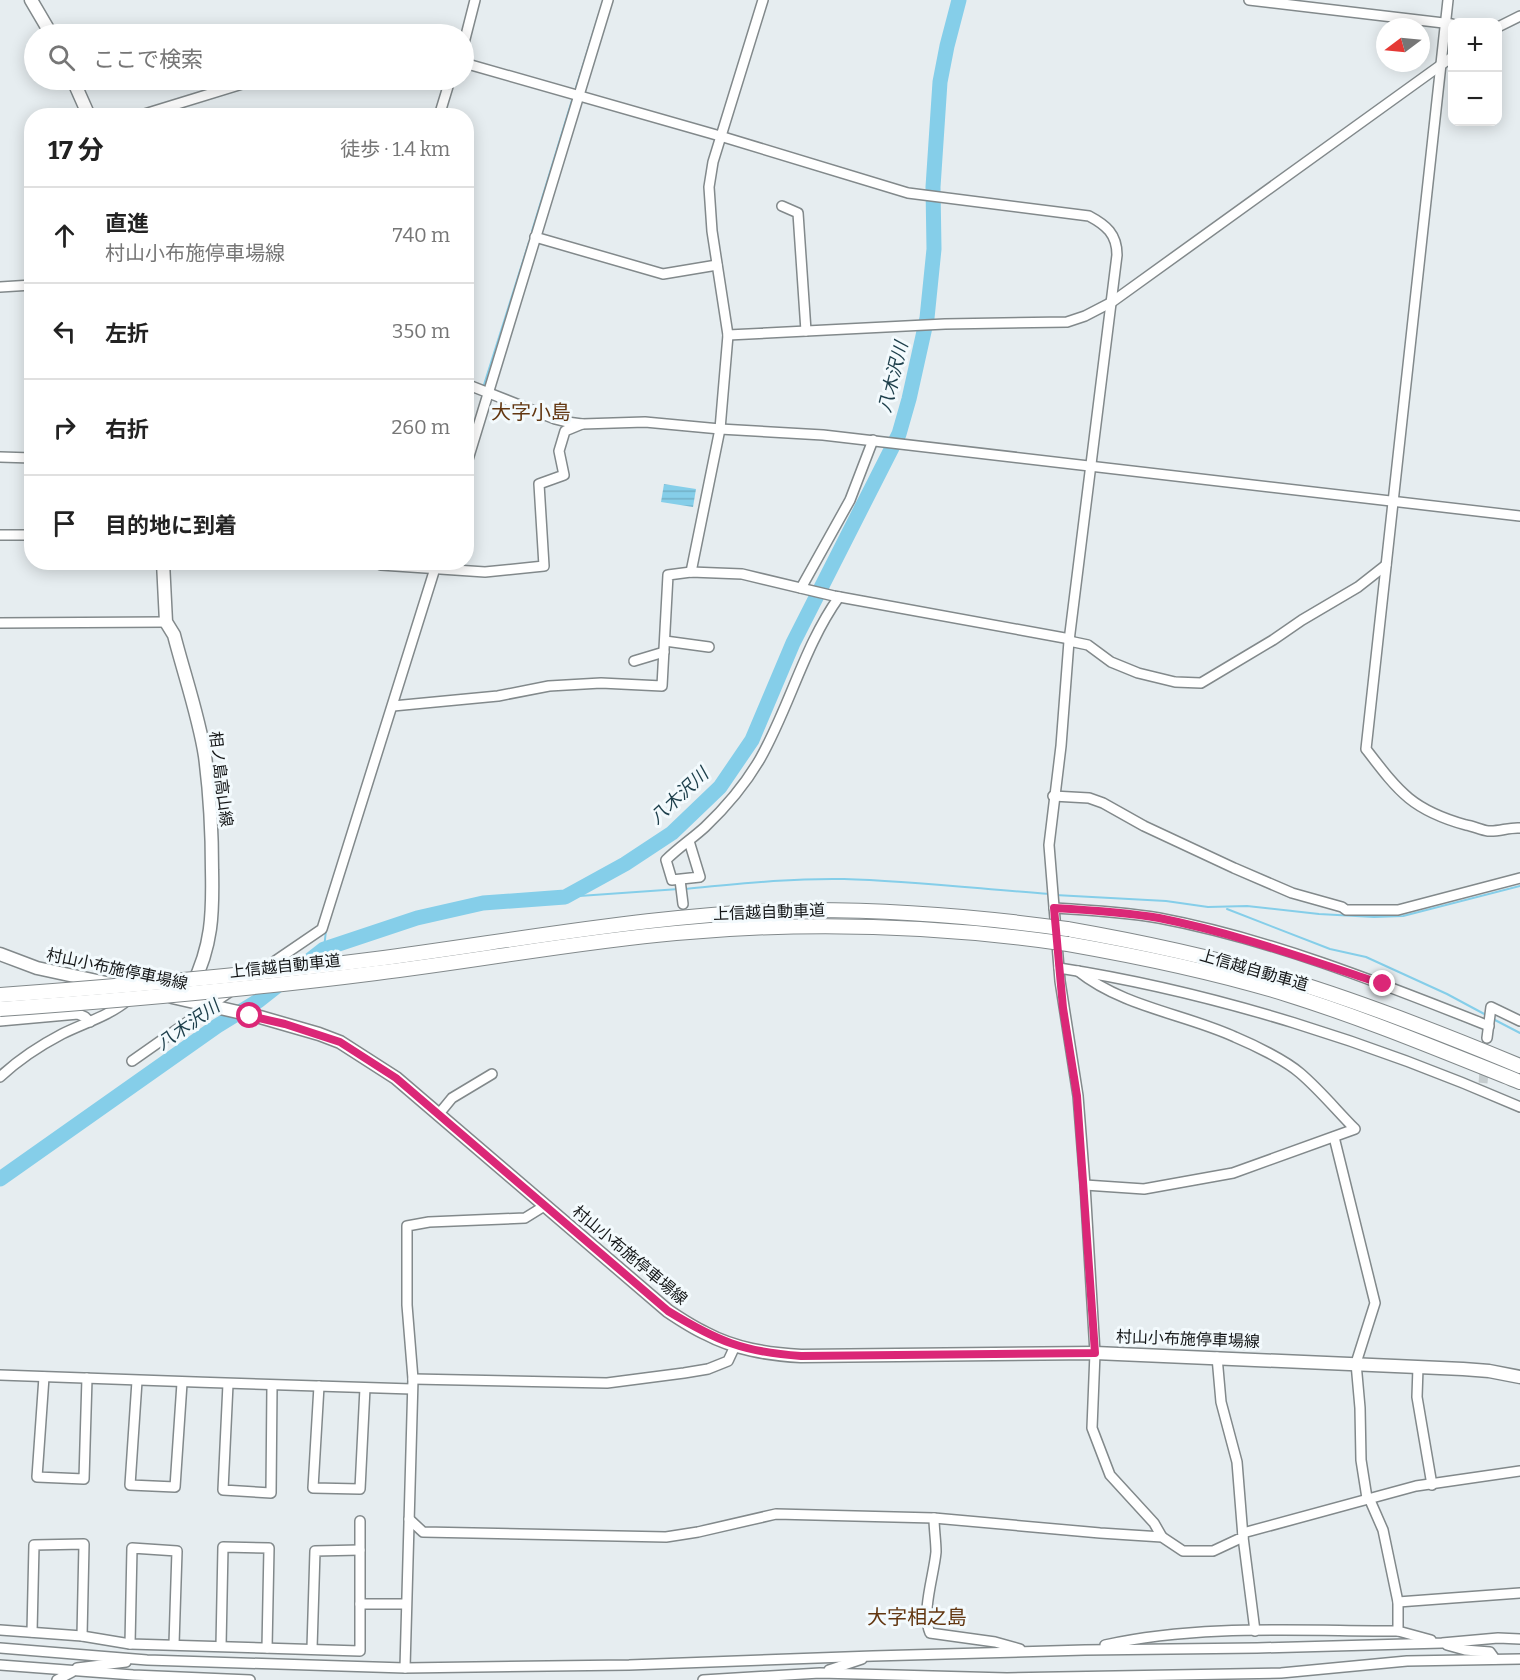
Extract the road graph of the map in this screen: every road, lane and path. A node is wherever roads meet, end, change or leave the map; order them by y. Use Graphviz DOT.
graph roads {
  1 [pos="31,0"];
  2 [pos="475,0"];
  3 [pos="608,0"];
  4 [pos="763,0"];
  5 [pos="1249,0"];
  6 [pos="1448,0"];
  7 [pos="1520,16"];
  8 [pos="1449,18"];
  9 [pos="1448,23"];
  10 [pos="45,24"];
  11 [pos="469,24"];
  12 [pos="1502,25"];
  13 [pos="1448,29"];
  14 [pos="1448,60"];
  15 [pos="1442,65"];
  16 [pos="474,66"];
  17 [pos="77,90"];
  18 [pos="222,90"];
  19 [pos="447,90"];
  20 [pos="579,97"];
  21 [pos="85,108"];
  22 [pos="164,108"];
  23 [pos="441,108"];
  24 [pos="720,136"];
  25 [pos="782,206"];
  26 [pos="535,237"];
  27 [pos="717,265"];
  28 [pos="24,286"];
  29 [pos="0,287"];
  30 [pos="1112,302"];
  31 [pos="806,331"];
  32 [pos="728,335"];
  33 [pos="474,387"];
  34 [pos="488,393"];
  35 [pos="582,424"];
  36 [pos="720,429"];
  37 [pos="474,439"];
  38 [pos="876,441"];
  39 [pos="0,457"];
  40 [pos="24,458"];
  41 [pos="1091,466"];
  42 [pos="1393,502"];
  43 [pos="1520,516"];
  44 [pos="0,535"];
  45 [pos="24,535"];
  46 [pos="1386,565"];
  47 [pos="163,570"];
  48 [pos="435,570"];
  49 [pos="469,570"];
  50 [pos="691,572"];
  51 [pos="801,588"];
  52 [pos="836,597"];
  53 [pos="166,622"];
  54 [pos="0,623"];
  55 [pos="1070,640"];
  56 [pos="665,641"];
  57 [pos="709,647"];
  58 [pos="664,652"];
  59 [pos="634,661"];
  60 [pos="393,706"];
  61 [pos="1053,796"];
  62 [pos="1520,828"];
  63 [pos="689,841"];
  64 [pos="1520,878"];
  65 [pos="680,880"];
  66 [pos="682,904"];
  67 [pos="1054,905"];
  68 [pos="0,954"];
  69 [pos="1059,968"];
  70 [pos="1078,971"];
  71 [pos="140,991"];
  72 [pos="0,995"];
  73 [pos="186,1000"];
  74 [pos="207,1006"];
  75 [pos="0,1009"];
  76 [pos="0,1021"];
  77 [pos="1520,1021"];
  78 [pos="90,1022"];
  79 [pos="1489,1026"];
  80 [pos="1488,1038"];
  81 [pos="132,1061"];
  82 [pos="1520,1066"];
  83 [pos="492,1074"];
  84 [pos="0,1077"];
  85 [pos="1520,1082"];
  86 [pos="1520,1107"];
  87 [pos="438,1114"];
  88 [pos="1334,1137"];
  89 [pos="1085,1185"];
  90 [pos="546,1205"];
  91 [pos="735,1346"];
  92 [pos="1095,1353"];
  93 [pos="1217,1357"];
  94 [pos="1356,1363"];
  95 [pos="1418,1367"];
  96 [pos="0,1375"];
  97 [pos="44,1377"];
  98 [pos="1520,1377"];
  99 [pos="87,1378"];
  100 [pos="413,1379"];
  101 [pos="137,1381"];
  102 [pos="182,1383"];
  103 [pos="228,1384"];
  104 [pos="272,1386"];
  105 [pos="319,1386"];
  106 [pos="365,1388"];
  107 [pos="412,1389"];
  108 [pos="1520,1471"];
  109 [pos="1432,1485"];
  110 [pos="1368,1498"];
  111 [pos="933,1518"];
  112 [pos="409,1519"];
  113 [pos="360,1521"];
  114 [pos="1243,1535"];
  115 [pos="1162,1537"];
  116 [pos="360,1551"];
  117 [pos="1520,1593"];
  118 [pos="1398,1602"];
  119 [pos="360,1604"];
  120 [pos="405,1604"];
  121 [pos="0,1630"];
  122 [pos="1398,1630"];
  123 [pos="1256,1631"];
  124 [pos="32,1632"];
  125 [pos="82,1635"];
  126 [pos="1520,1639"];
  127 [pos="1442,1643"];
  128 [pos="130,1644"];
  129 [pos="174,1644"];
  130 [pos="221,1646"];
  131 [pos="0,1648"];
  132 [pos="267,1648"];
  133 [pos="312,1648"];
  134 [pos="1085,1650"];
  135 [pos="1031,1652"];
  136 [pos="873,1656"];
  137 [pos="1495,1659"];
  138 [pos="1520,1659"];
  139 [pos="147,1660"];
  140 [pos="0,1665"];
  141 [pos="405,1668"];
  142 [pos="820,1672"];
  143 [pos="55,1675"];
  144 [pos="250,1680"];
  145 [pos="703,1680"];
  146 [pos="787,1680"];
  1 -- 10 [label="main road"];
  2 -- 11 [label="street"];
  3 -- 20 [label="street"];
  4 -- 24 [label="street"];
  5 -- 9 [label="street"];
  6 -- 8 [label="street"];
  7 -- 12 [label="street"];
  13 -- 15 [label="street"];
  14 -- 15 [label="street"];
  15 -- 30 [label="street"];
  15 -- 42 [label="street"];
  16 -- 20 [label="street"];
  17 -- 21 [label="main road"];
  18 -- 22 [label="street"];
  19 -- 23 [label="street"];
  20 -- 24 [label="street"];
  20 -- 26 [label="street"];
  24 -- 27 [label="street"];
  24 -- 30 [label="street"];
  25 -- 31 [label="street"];
  26 -- 27 [label="street"];
  26 -- 34 [label="street"];
  27 -- 32 [label="street"];
  28 -- 29 [label="street"];
  30 -- 31 [label="street"];
  30 -- 41 [label="street"];
  31 -- 32 [label="street"];
  32 -- 36 [label="street"];
  33 -- 34 [label="street"];
  34 -- 35 [label="street"];
  34 -- 37 [label="street"];
  35 -- 36 [label="street"];
  35 -- 49 [label="street"];
  36 -- 38 [label="street"];
  36 -- 50 [label="street"];
  38 -- 41 [label="street"];
  38 -- 51 [label="street"];
  39 -- 40 [label="street"];
  41 -- 42 [label="street"];
  41 -- 55 [label="street"];
  42 -- 43 [label="street"];
  42 -- 46 [label="street"];
  44 -- 45 [label="street"];
  46 -- 55 [label="street"];
  46 -- 62 [label="street"];
  47 -- 53 [label="main road, 相ノ島高山線"];
  48 -- 60 [label="street"];
  50 -- 51 [label="street"];
  50 -- 56 [label="street"];
  51 -- 52 [label="street"];
  52 -- 55 [label="street"];
  52 -- 63 [label="street"];
  53 -- 54 [label="street"];
  53 -- 73 [label="main road, 相ノ島高山線"];
  55 -- 61 [label="street"];
  56 -- 57 [label="street"];
  56 -- 58 [label="street"];
  58 -- 59 [label="street"];
  58 -- 60 [label="street"];
  60 -- 74 [label="street"];
  61 -- 64 [label="street"];
  61 -- 67 [label="street"];
  63 -- 65 [label="street"];
  63 -- 65 [label="street"];
  65 -- 66 [label="street"];
  67 -- 69 [label="street"];
  67 -- 79 [label="street"];
  68 -- 71 [label="main road, 村山小布施停車場線"];
  69 -- 70 [label="street"];
  69 -- 89 [label="street"];
  70 -- 86 [label="street"];
  70 -- 88 [label="street"];
  71 -- 73 [label="main road, 村山小布施停車場線"];
  71 -- 78 [label="street"];
  72 -- 82 [label="highway, 上信越自動車道, bridge"];
  73 -- 74 [label="main road, 村山小布施停車場線"];
  74 -- 81 [label="street"];
  74 -- 87 [label="main road, 村山小布施停車場線"];
  75 -- 85 [label="highway, 上信越自動車道, bridge"];
  76 -- 78 [label="street"];
  77 -- 79 [label="street"];
  78 -- 84 [label="street"];
  79 -- 80 [label="street"];
  83 -- 87 [label="street"];
  87 -- 90 [label="main road, 村山小布施停車場線"];
  88 -- 89 [label="street"];
  88 -- 94 [label="street"];
  89 -- 92 [label="street"];
  90 -- 91 [label="main road, 村山小布施停車場線"];
  90 -- 100 [label="street"];
  91 -- 92 [label="main road, 村山小布施停車場線"];
  91 -- 100 [label="street"];
  92 -- 93 [label="main road, 村山小布施停車場線"];
  92 -- 115 [label="street"];
  93 -- 94 [label="main road, 村山小布施停車場線"];
  93 -- 114 [label="street"];
  94 -- 95 [label="main road, 村山小布施停車場線"];
  94 -- 110 [label="street"];
  95 -- 98 [label="main road, 村山小布施停車場線"];
  95 -- 109 [label="street"];
  96 -- 97 [label="street"];
  97 -- 99 [label="street"];
  97 -- 99 [label="street"];
  99 -- 101 [label="street"];
  100 -- 107 [label="street"];
  101 -- 102 [label="street"];
  101 -- 102 [label="street"];
  102 -- 103 [label="street"];
  103 -- 104 [label="street"];
  103 -- 104 [label="street"];
  104 -- 105 [label="street"];
  105 -- 106 [label="street"];
  105 -- 106 [label="street"];
  106 -- 107 [label="street"];
  107 -- 112 [label="street"];
  108 -- 109 [label="street"];
  109 -- 110 [label="street"];
  110 -- 114 [label="street"];
  110 -- 118 [label="street"];
  111 -- 112 [label="street"];
  111 -- 115 [label="street"];
  111 -- 135 [label="street"];
  112 -- 120 [label="street"];
  113 -- 116 [label="street"];
  114 -- 115 [label="street"];
  114 -- 123 [label="street"];
  116 -- 119 [label="street"];
  116 -- 133 [label="street"];
  117 -- 118 [label="street"];
  118 -- 122 [label="street"];
  119 -- 120 [label="street"];
  119 -- 133 [label="street"];
  120 -- 141 [label="street"];
  121 -- 124 [label="street"];
  122 -- 123 [label="street"];
  122 -- 127 [label="street"];
  123 -- 134 [label="street"];
  124 -- 125 [label="street"];
  124 -- 125 [label="street"];
  125 -- 128 [label="street"];
  126 -- 127 [label="street"];
  127 -- 134 [label="street"];
  127 -- 137 [label="street"];
  128 -- 129 [label="street"];
  128 -- 129 [label="street"];
  129 -- 130 [label="street"];
  130 -- 132 [label="street"];
  130 -- 132 [label="street"];
  131 -- 139 [label="street"];
  132 -- 133 [label="street"];
  134 -- 135 [label="street"];
  135 -- 136 [label="street"];
  136 -- 141 [label="street"];
  136 -- 142 [label="street"];
  137 -- 138 [label="street"];
  137 -- 142 [label="street"];
  139 -- 141 [label="street"];
  139 -- 143 [label="street"];
  140 -- 143 [label="street"];
  142 -- 145 [label="street"];
  142 -- 146 [label="street"];
  143 -- 144 [label="street"];
}
